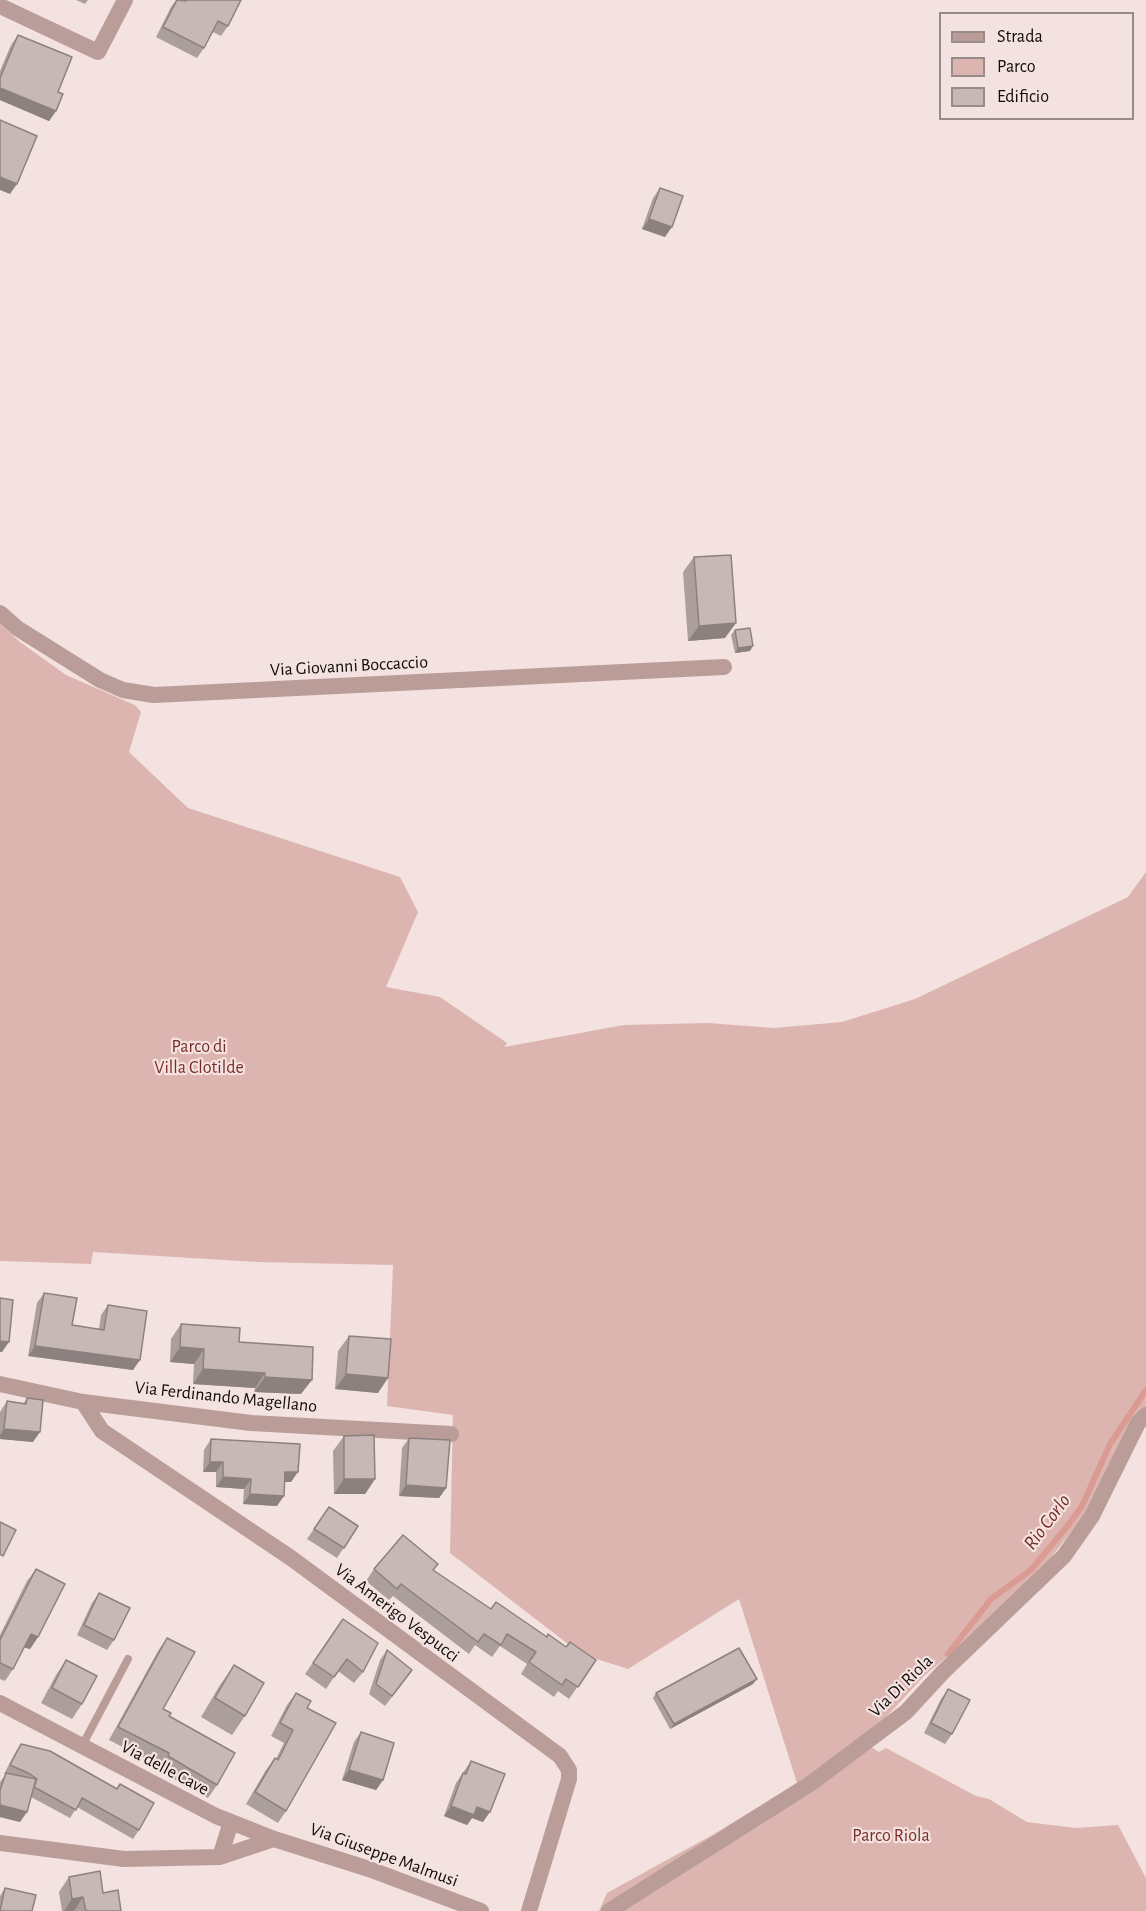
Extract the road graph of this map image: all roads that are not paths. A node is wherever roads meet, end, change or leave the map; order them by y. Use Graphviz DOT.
graph roads {
  1 [pos="125,0"];
  2 [pos="0,6"];
  3 [pos="0,613"];
  4 [pos="724,667"];
  5 [pos="0,1384"];
  6 [pos="82,1402"];
  7 [pos="1146,1415"];
  8 [pos="451,1434"];
  9 [pos="128,1659"];
  10 [pos="0,1703"];
  11 [pos="82,1747"];
  12 [pos="231,1822"];
  13 [pos="274,1839"];
  14 [pos="0,1843"];
  15 [pos="220,1857"];
  16 [pos="481,1911"];
  17 [pos="529,1911"];
  18 [pos="609,1911"];
  1 -- 2 [label="street"];
  3 -- 4 [label="street, Via Giovanni Boccaccio"];
  5 -- 6 [label="street, Via Ferdinando Magellano"];
  6 -- 8 [label="street, Via Ferdinando Magellano"];
  6 -- 17 [label="street, Via Amerigo Vespucci"];
  7 -- 18 [label="street, Via Di Riola"];
  9 -- 11 [label="lane"];
  10 -- 11 [label="street, Via delle Cave"];
  11 -- 12 [label="street, Via delle Cave"];
  12 -- 13 [label="street, Via Giuseppe Malmusi"];
  12 -- 15 [label="street"];
  13 -- 15 [label="street"];
  13 -- 16 [label="street, Via Giuseppe Malmusi"];
  14 -- 15 [label="street"];
}
